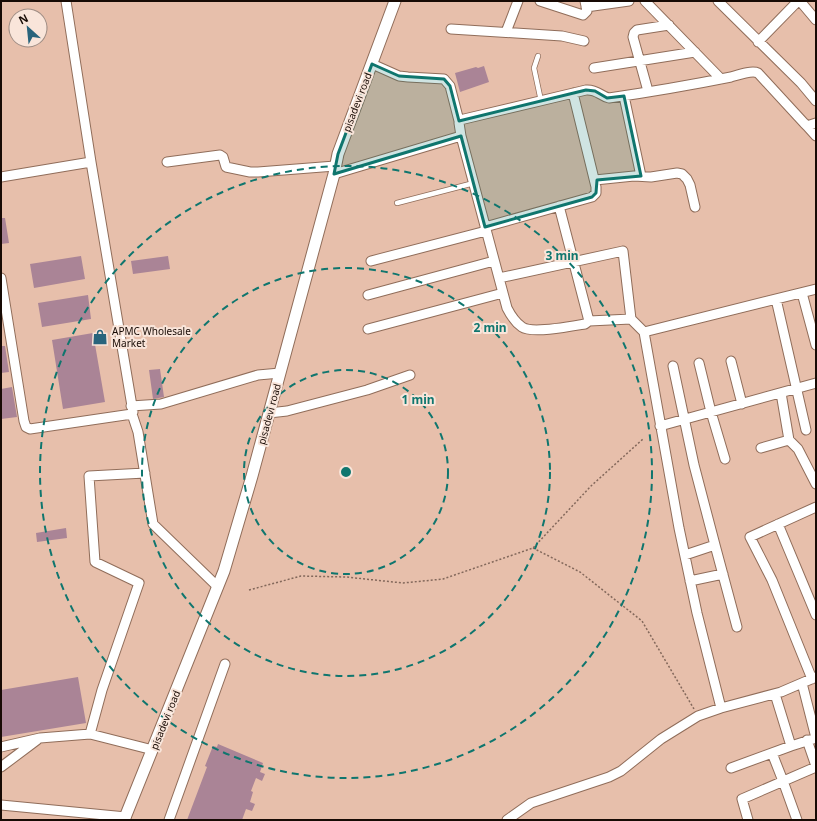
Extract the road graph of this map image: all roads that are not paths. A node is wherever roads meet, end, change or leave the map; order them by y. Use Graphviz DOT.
graph roads {
  1 [pos="66,1"];
  2 [pos="395,1"];
  3 [pos="518,1"];
  4 [pos="540,1"];
  5 [pos="629,1"];
  6 [pos="645,1"];
  7 [pos="718,1"];
  8 [pos="799,1"];
  9 [pos="585,4"];
  10 [pos="816,20"];
  11 [pos="669,26"];
  12 [pos="451,30"];
  13 [pos="506,32"];
  14 [pos="584,41"];
  15 [pos="758,42"];
  16 [pos="695,52"];
  17 [pos="538,56"];
  18 [pos="640,60"];
  19 [pos="372,64"];
  20 [pos="594,68"];
  21 [pos="721,79"];
  22 [pos="648,91"];
  23 [pos="812,91"];
  24 [pos="573,93"];
  25 [pos="624,96"];
  26 [pos="541,101"];
  27 [pos="816,101"];
  28 [pos="459,121"];
  29 [pos="812,124"];
  30 [pos="461,136"];
  31 [pos="816,136"];
  32 [pos="91,162"];
  33 [pos="167,162"];
  34 [pos="334,170"];
  35 [pos="641,176"];
  36 [pos="1,177"];
  37 [pos="594,180"];
  38 [pos="474,183"];
  39 [pos="397,203"];
  40 [pos="559,206"];
  41 [pos="695,207"];
  42 [pos="486,229"];
  43 [pos="371,261"];
  44 [pos="494,261"];
  45 [pos="574,261"];
  46 [pos="1,278"];
  47 [pos="499,278"];
  48 [pos="816,289"];
  49 [pos="503,293"];
  50 [pos="802,293"];
  51 [pos="368,295"];
  52 [pos="776,299"];
  53 [pos="631,319"];
  54 [pos="589,321"];
  55 [pos="368,328"];
  56 [pos="644,332"];
  57 [pos="816,345"];
  58 [pos="731,361"];
  59 [pos="699,363"];
  60 [pos="673,366"];
  61 [pos="280,373"];
  62 [pos="410,375"];
  63 [pos="816,383"];
  64 [pos="797,388"];
  65 [pos="781,393"];
  66 [pos="742,404"];
  67 [pos="132,410"];
  68 [pos="711,412"];
  69 [pos="269,413"];
  70 [pos="684,419"];
  71 [pos="660,426"];
  72 [pos="806,430"];
  73 [pos="789,440"];
  74 [pos="761,448"];
  75 [pos="725,459"];
  76 [pos="144,472"];
  77 [pos="816,484"];
  78 [pos="816,507"];
  79 [pos="778,524"];
  80 [pos="715,545"];
  81 [pos="685,555"];
  82 [pos="723,574"];
  83 [pos="690,581"];
  84 [pos="218,587"];
  85 [pos="816,615"];
  86 [pos="737,627"];
  87 [pos="225,664"];
  88 [pos="814,678"];
  89 [pos="802,683"];
  90 [pos="775,694"];
  91 [pos="721,708"];
  92 [pos="813,716"];
  93 [pos="90,734"];
  94 [pos="40,738"];
  95 [pos="813,738"];
  96 [pos="790,746"];
  97 [pos="1,747"];
  98 [pos="153,750"];
  99 [pos="772,753"];
  100 [pos="1,767"];
  101 [pos="816,767"];
  102 [pos="731,768"];
  103 [pos="783,781"];
  104 [pos="1,805"];
  105 [pos="125,818"];
  106 [pos="169,820"];
  107 [pos="507,820"];
  108 [pos="748,820"];
  109 [pos="796,820"];
  1 -- 32 [label="street"];
  2 -- 19 [label="street, pisadevi road"];
  3 -- 13 [label="street"];
  4 -- 9 [label="street"];
  5 -- 9 [label="street"];
  6 -- 11 [label="street"];
  7 -- 15 [label="street"];
  8 -- 10 [label="street"];
  8 -- 15 [label="street"];
  11 -- 16 [label="street"];
  11 -- 18 [label="street"];
  12 -- 13 [label="street"];
  13 -- 14 [label="street"];
  15 -- 23 [label="street"];
  16 -- 18 [label="street"];
  16 -- 21 [label="street"];
  17 -- 26 [label="lane"];
  18 -- 20 [label="street"];
  18 -- 22 [label="street"];
  19 -- 28 [label="street"];
  19 -- 34 [label="street, pisadevi road"];
  21 -- 22 [label="street"];
  21 -- 29 [label="street"];
  22 -- 25 [label="street"];
  23 -- 27 [label="street"];
  24 -- 25 [label="street"];
  24 -- 26 [label="street"];
  24 -- 37 [label="street"];
  25 -- 35 [label="street"];
  26 -- 28 [label="street"];
  28 -- 30 [label="street"];
  29 -- 31 [label="street"];
  30 -- 34 [label="street"];
  30 -- 38 [label="street"];
  32 -- 36 [label="street"];
  32 -- 67 [label="street"];
  33 -- 34 [label="street"];
  34 -- 61 [label="street, pisadevi road"];
  35 -- 37 [label="street"];
  35 -- 41 [label="street"];
  37 -- 40 [label="street"];
  38 -- 39 [label="lane"];
  38 -- 42 [label="street"];
  40 -- 42 [label="street"];
  40 -- 45 [label="street"];
  42 -- 43 [label="street"];
  42 -- 44 [label="street"];
  44 -- 47 [label="street"];
  44 -- 51 [label="street"];
  45 -- 47 [label="street"];
  45 -- 53 [label="street"];
  45 -- 54 [label="street"];
  46 -- 67 [label="street"];
  47 -- 49 [label="street"];
  48 -- 50 [label="street"];
  49 -- 54 [label="street"];
  49 -- 55 [label="street"];
  50 -- 52 [label="street"];
  50 -- 57 [label="street"];
  52 -- 56 [label="street"];
  52 -- 64 [label="street"];
  53 -- 54 [label="street"];
  53 -- 56 [label="street"];
  56 -- 71 [label="street"];
  58 -- 66 [label="street"];
  59 -- 68 [label="street"];
  60 -- 70 [label="street"];
  61 -- 67 [label="street"];
  61 -- 69 [label="street, pisadevi road"];
  62 -- 69 [label="street"];
  63 -- 64 [label="street"];
  64 -- 65 [label="street"];
  64 -- 72 [label="street"];
  65 -- 66 [label="street"];
  65 -- 73 [label="street"];
  66 -- 68 [label="street"];
  67 -- 76 [label="street"];
  68 -- 70 [label="street"];
  68 -- 75 [label="street"];
  69 -- 84 [label="street, pisadevi road"];
  70 -- 71 [label="street"];
  70 -- 80 [label="street"];
  71 -- 81 [label="street"];
  73 -- 74 [label="street"];
  73 -- 77 [label="street"];
  76 -- 84 [label="street"];
  76 -- 93 [label="street"];
  78 -- 79 [label="street"];
  79 -- 85 [label="street"];
  79 -- 88 [label="street"];
  80 -- 81 [label="street"];
  80 -- 82 [label="street"];
  81 -- 83 [label="street"];
  82 -- 83 [label="street"];
  82 -- 86 [label="street"];
  83 -- 91 [label="street"];
  84 -- 98 [label="street, pisadevi road"];
  87 -- 106 [label="street"];
  88 -- 89 [label="street"];
  89 -- 90 [label="street"];
  89 -- 92 [label="street"];
  90 -- 91 [label="street"];
  90 -- 96 [label="street"];
  91 -- 107 [label="street"];
  92 -- 95 [label="street"];
  93 -- 94 [label="street"];
  93 -- 98 [label="street"];
  94 -- 97 [label="street"];
  94 -- 100 [label="street"];
  95 -- 96 [label="street"];
  95 -- 101 [label="street"];
  96 -- 99 [label="street"];
  98 -- 105 [label="street, pisadevi road"];
  99 -- 102 [label="street"];
  99 -- 103 [label="street"];
  101 -- 103 [label="street"];
  103 -- 108 [label="street"];
  103 -- 109 [label="street"];
  104 -- 105 [label="street"];
}
